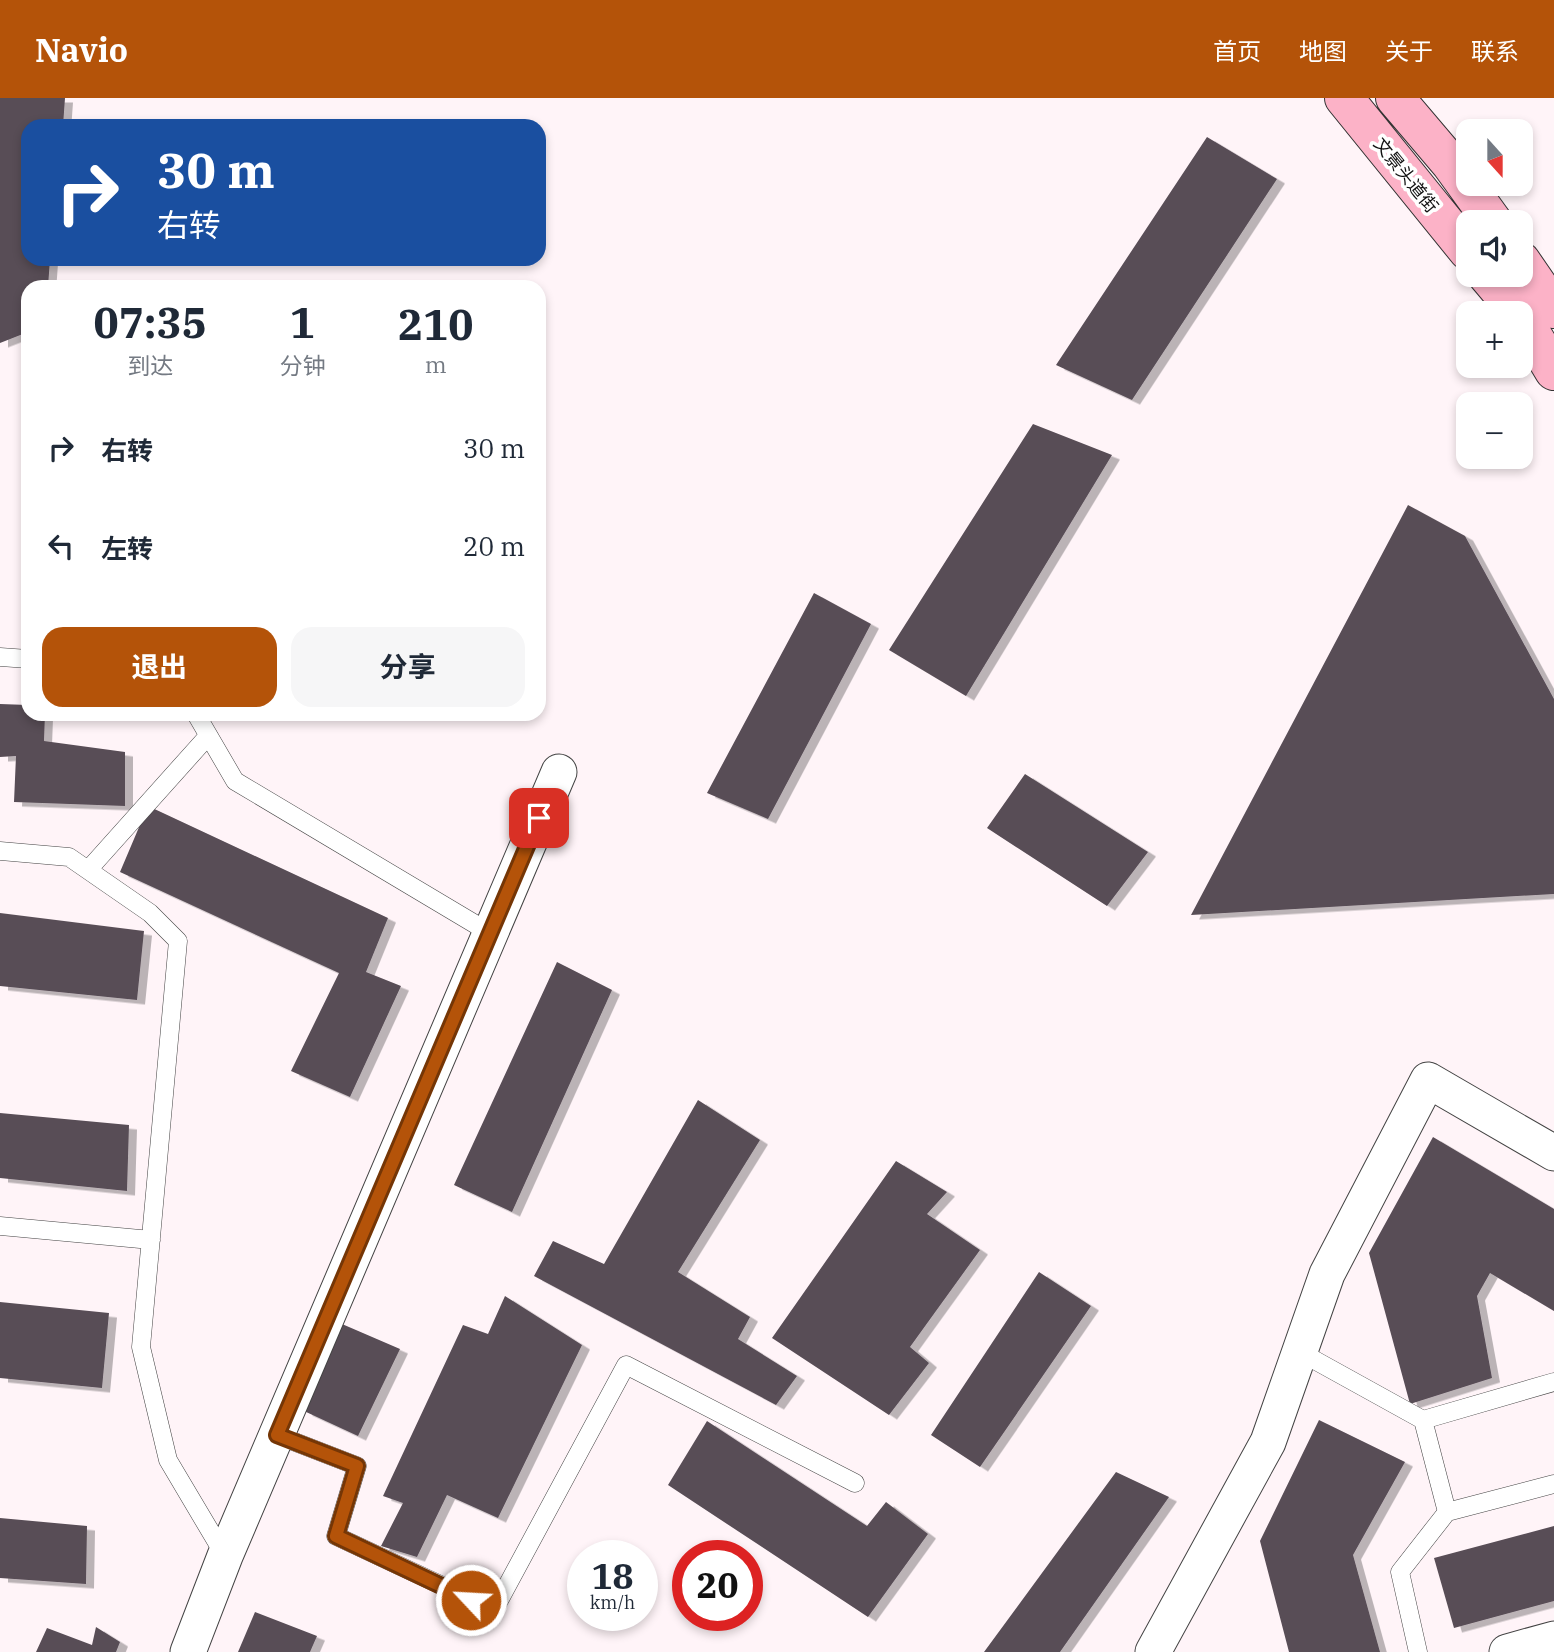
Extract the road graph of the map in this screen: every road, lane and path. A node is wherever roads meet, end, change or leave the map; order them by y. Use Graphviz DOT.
graph roads {
  1 [pos="1344,98"];
  2 [pos="1395,98"];
  3 [pos="1484,210"];
  4 [pos="1456,236"];
  5 [pos="1533,278"];
  6 [pos="1498,287"];
  7 [pos="1509,301"];
  8 [pos="1554,309"];
  9 [pos="1533,336"];
  10 [pos="1554,371"];
  11 [pos="0,657"];
  12 [pos="21,658"];
  13 [pos="200,721"];
  14 [pos="208,736"];
  15 [pos="559,772"];
  16 [pos="0,851"];
  17 [pos="88,870"];
  18 [pos="491,933"];
  19 [pos="1554,1153"];
  20 [pos="0,1226"];
  21 [pos="151,1240"];
  22 [pos="1300,1352"];
  23 [pos="1554,1382"];
  24 [pos="1423,1420"];
  25 [pos="277,1435"];
  26 [pos="855,1483"];
  27 [pos="1554,1485"];
  28 [pos="1447,1512"];
  29 [pos="225,1556"];
  30 [pos="1554,1639"];
  31 [pos="188,1652"];
  32 [pos="1153,1652"];
  33 [pos="1419,1652"];
  34 [pos="1507,1652"];
  1 -- 4 [label="main road, 文景头道街"];
  2 -- 3 [label="main road"];
  5 -- 8 [label="main road"];
  6 -- 7 [label="main road"];
  9 -- 10 [label="main road"];
  11 -- 12 [label="lane"];
  13 -- 14 [label="lane"];
  14 -- 17 [label="lane"];
  14 -- 18 [label="lane"];
  15 -- 18 [label="street"];
  16 -- 17 [label="lane"];
  17 -- 21 [label="lane"];
  18 -- 25 [label="street"];
  19 -- 22 [label="street"];
  20 -- 21 [label="lane"];
  21 -- 29 [label="lane"];
  22 -- 24 [label="lane"];
  22 -- 32 [label="street"];
  23 -- 24 [label="lane"];
  24 -- 28 [label="lane"];
  25 -- 26 [label="lane"];
  25 -- 29 [label="street"];
  27 -- 28 [label="lane"];
  28 -- 33 [label="lane"];
  29 -- 31 [label="street"];
  30 -- 34 [label="street"];
}
